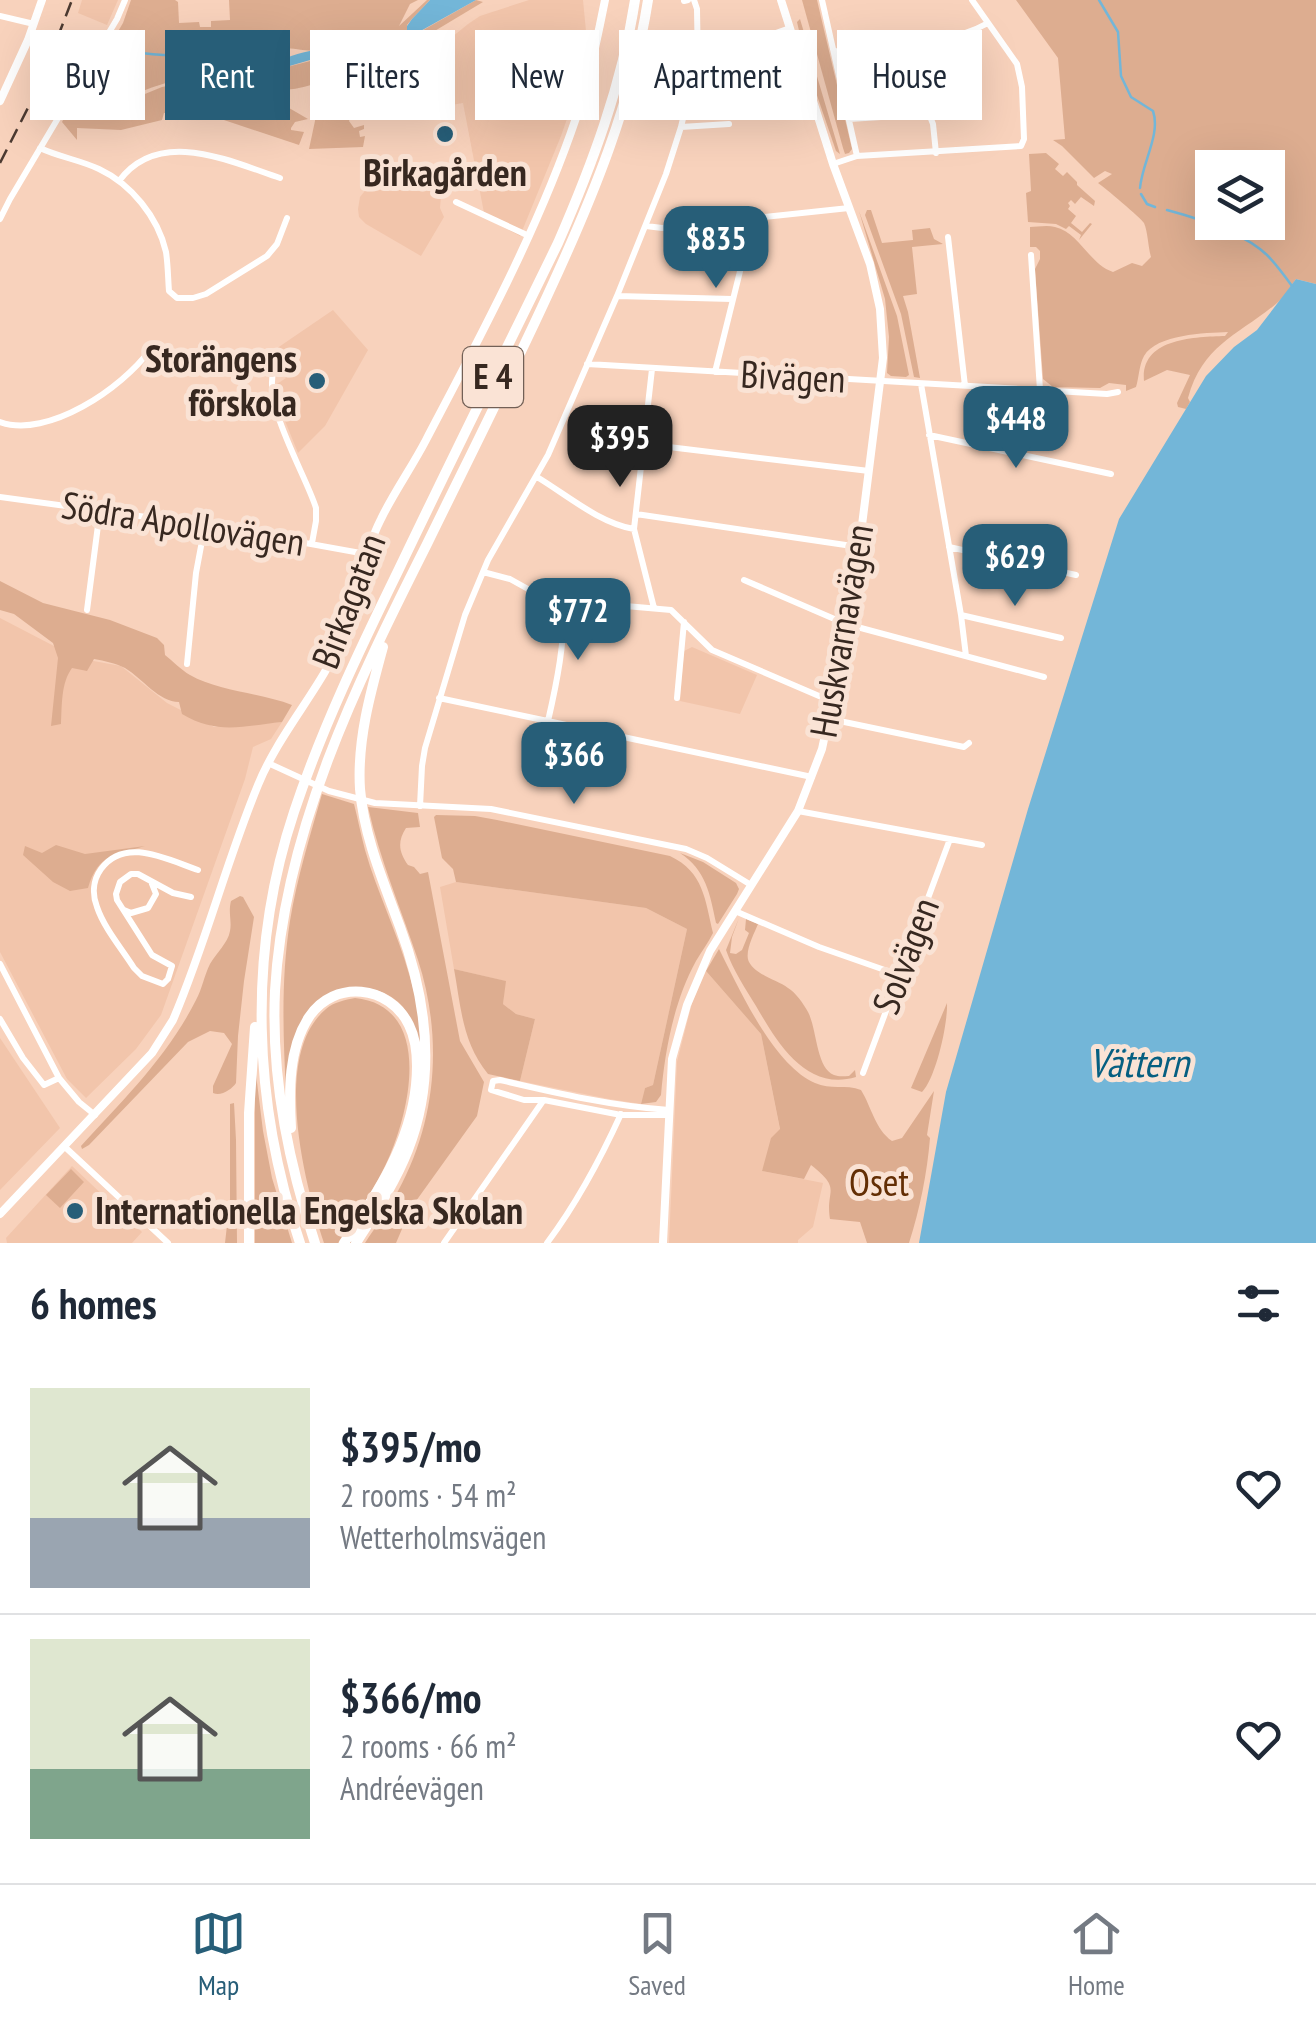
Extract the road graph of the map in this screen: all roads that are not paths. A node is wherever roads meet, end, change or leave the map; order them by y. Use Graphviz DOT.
graph roads {
  1 [pos="42,0"];
  2 [pos="125,0"];
  3 [pos="605,0"];
  4 [pos="636,0"];
  5 [pos="648,0"];
  6 [pos="688,0"];
  7 [pos="782,0"];
  8 [pos="822,0"];
  9 [pos="972,0"];
  10 [pos="0,16"];
  11 [pos="988,23"];
  12 [pos="34,24"];
  13 [pos="790,28"];
  14 [pos="697,30"];
  15 [pos="784,30"];
  16 [pos="834,52"];
  17 [pos="837,65"];
  18 [pos="0,102"];
  19 [pos="683,120"];
  20 [pos="849,120"];
  21 [pos="931,120"];
  22 [pos="729,124"];
  23 [pos="681,127"];
  24 [pos="40,148"];
  25 [pos="936,153"];
  26 [pos="857,156"];
  27 [pos="833,164"];
  28 [pos="280,178"];
  29 [pos="119,181"];
  30 [pos="456,202"];
  31 [pos="849,208"];
  32 [pos="287,218"];
  33 [pos="752,219"];
  34 [pos="0,220"];
  35 [pos="646,226"];
  36 [pos="529,236"];
  37 [pos="948,237"];
  38 [pos="1031,255"];
  39 [pos="616,296"];
  40 [pos="732,299"];
  41 [pos="150,350"];
  42 [pos="587,364"];
  43 [pos="652,368"];
  44 [pos="274,369"];
  45 [pos="715,372"];
  46 [pos="880,382"];
  47 [pos="920,384"];
  48 [pos="965,386"];
  49 [pos="1040,390"];
  50 [pos="1118,392"];
  51 [pos="0,422"];
  52 [pos="929,434"];
  53 [pos="644,444"];
  54 [pos="869,471"];
  55 [pos="1110,474"];
  56 [pos="536,477"];
  57 [pos="0,497"];
  58 [pos="100,510"];
  59 [pos="636,514"];
  60 [pos="205,525"];
  61 [pos="634,530"];
  62 [pos="312,544"];
  63 [pos="858,547"];
  64 [pos="949,547"];
  65 [pos="366,554"];
  66 [pos="483,572"];
  67 [pos="1076,574"];
  68 [pos="744,580"];
  69 [pos="406,585"];
  70 [pos="564,602"];
  71 [pos="654,608"];
  72 [pos="87,610"];
  73 [pos="961,615"];
  74 [pos="684,622"];
  75 [pos="846,624"];
  76 [pos="1062,638"];
  77 [pos="966,656"];
  78 [pos="187,664"];
  79 [pos="1044,678"];
  80 [pos="439,698"];
  81 [pos="676,698"];
  82 [pos="833,702"];
  83 [pos="830,718"];
  84 [pos="548,721"];
  85 [pos="969,743"];
  86 [pos="268,763"];
  87 [pos="813,777"];
  88 [pos="420,806"];
  89 [pos="798,811"];
  90 [pos="950,839"];
  91 [pos="982,845"];
  92 [pos="198,870"];
  93 [pos="152,884"];
  94 [pos="751,885"];
  95 [pos="191,897"];
  96 [pos="123,910"];
  97 [pos="736,910"];
  98 [pos="0,964"];
  99 [pos="899,975"];
  100 [pos="261,991"];
  101 [pos="0,1020"];
  102 [pos="863,1072"];
  103 [pos="59,1078"];
  104 [pos="549,1092"];
  105 [pos="544,1100"];
  106 [pos="622,1111"];
  107 [pos="669,1113"];
  108 [pos="94,1115"];
  109 [pos="65,1147"];
  110 [pos="293,1170"];
  111 [pos="0,1214"];
  112 [pos="168,1243"];
  113 [pos="249,1243"];
  114 [pos="300,1243"];
  115 [pos="315,1243"];
  116 [pos="344,1243"];
  117 [pos="356,1243"];
  118 [pos="444,1243"];
  119 [pos="547,1243"];
  120 [pos="662,1243"];
  1 -- 12 [label="street"];
  2 -- 24 [label="street"];
  3 -- 36 [label="street, Birkagatan"];
  4 -- 100 [label="highway, E 4"];
  5 -- 69 [label="highway, E 4"];
  6 -- 14 [label="street"];
  7 -- 13 [label="street, Huskvarnavägen"];
  8 -- 16 [label="street"];
  9 -- 11 [label="street"];
  10 -- 12 [label="street"];
  11 -- 16 [label="street"];
  11 -- 25 [label="street"];
  12 -- 18 [label="street"];
  13 -- 15 [label="street"];
  13 -- 27 [label="street, Huskvarnavägen"];
  16 -- 17 [label="street"];
  19 -- 23 [label="street"];
  20 -- 26 [label="street"];
  21 -- 25 [label="street"];
  22 -- 23 [label="street"];
  23 -- 35 [label="street"];
  24 -- 29 [label="street"];
  24 -- 34 [label="street"];
  25 -- 26 [label="street"];
  26 -- 27 [label="street"];
  27 -- 31 [label="street, Huskvarnavägen"];
  28 -- 29 [label="street"];
  29 -- 32 [label="street"];
  30 -- 36 [label="street"];
  31 -- 33 [label="street"];
  31 -- 46 [label="street, Huskvarnavägen"];
  33 -- 35 [label="street"];
  33 -- 40 [label="street"];
  35 -- 39 [label="street"];
  36 -- 65 [label="street, Birkagatan"];
  37 -- 48 [label="street"];
  38 -- 49 [label="street"];
  39 -- 40 [label="street"];
  39 -- 42 [label="street"];
  40 -- 45 [label="street"];
  41 -- 51 [label="street"];
  42 -- 43 [label="street, Bivägen"];
  42 -- 56 [label="street"];
  43 -- 45 [label="street, Bivägen"];
  43 -- 53 [label="street"];
  44 -- 62 [label="street"];
  45 -- 46 [label="street, Bivägen"];
  46 -- 47 [label="street, Bivägen"];
  46 -- 54 [label="street, Huskvarnavägen"];
  47 -- 48 [label="street, Bivägen"];
  47 -- 52 [label="street"];
  48 -- 49 [label="street, Bivägen"];
  49 -- 50 [label="street, Bivägen"];
  52 -- 55 [label="street"];
  52 -- 64 [label="street"];
  53 -- 54 [label="street"];
  53 -- 59 [label="street"];
  54 -- 63 [label="street, Huskvarnavägen"];
  56 -- 61 [label="street"];
  56 -- 66 [label="street"];
  57 -- 58 [label="street, Södra Apollovägen"];
  58 -- 60 [label="street, Södra Apollovägen"];
  58 -- 72 [label="street"];
  59 -- 61 [label="street"];
  59 -- 63 [label="street"];
  60 -- 62 [label="street, Södra Apollovägen"];
  60 -- 78 [label="street"];
  61 -- 71 [label="street"];
  62 -- 65 [label="street, Södra Apollovägen"];
  63 -- 75 [label="street, Huskvarnavägen"];
  64 -- 67 [label="street"];
  64 -- 73 [label="street"];
  65 -- 86 [label="street, Birkagatan"];
  66 -- 70 [label="street"];
  66 -- 80 [label="street"];
  68 -- 75 [label="street"];
  69 -- 110 [label="highway, E 4"];
  69 -- 117 [label="highway"];
  70 -- 71 [label="street"];
  70 -- 84 [label="street"];
  71 -- 74 [label="street"];
  73 -- 76 [label="street"];
  73 -- 77 [label="street"];
  74 -- 81 [label="street"];
  74 -- 82 [label="street"];
  75 -- 77 [label="street"];
  75 -- 82 [label="street, Huskvarnavägen"];
  77 -- 79 [label="street"];
  80 -- 84 [label="street"];
  80 -- 88 [label="street"];
  82 -- 83 [label="street, Huskvarnavägen"];
  83 -- 85 [label="street"];
  83 -- 87 [label="street, Huskvarnavägen"];
  84 -- 87 [label="street"];
  86 -- 88 [label="street"];
  86 -- 108 [label="street, Birkagatan"];
  87 -- 89 [label="street, Huskvarnavägen"];
  88 -- 94 [label="street"];
  89 -- 90 [label="street"];
  89 -- 94 [label="street, Huskvarnavägen"];
  90 -- 91 [label="street"];
  90 -- 99 [label="street, Solvägen"];
  92 -- 96 [label="street"];
  93 -- 95 [label="street"];
  93 -- 96 [label="street"];
  93 -- 96 [label="street"];
  94 -- 97 [label="street, Huskvarnavägen"];
  97 -- 99 [label="street"];
  97 -- 107 [label="street, Huskvarnavägen"];
  98 -- 103 [label="street"];
  99 -- 102 [label="street, Solvägen"];
  100 -- 113 [label="highway"];
  100 -- 114 [label="highway, E 4"];
  101 -- 103 [label="street"];
  103 -- 108 [label="street"];
  104 -- 105 [label="street"];
  104 -- 105 [label="street"];
  104 -- 106 [label="street"];
  105 -- 106 [label="street"];
  105 -- 118 [label="street"];
  106 -- 107 [label="street"];
  106 -- 119 [label="street"];
  107 -- 120 [label="street, Huskvarnavägen"];
  108 -- 109 [label="street, Birkagatan"];
  109 -- 111 [label="street, Birkagatan"];
  109 -- 112 [label="street"];
  110 -- 115 [label="highway, E 4"];
  110 -- 116 [label="highway"];
}
